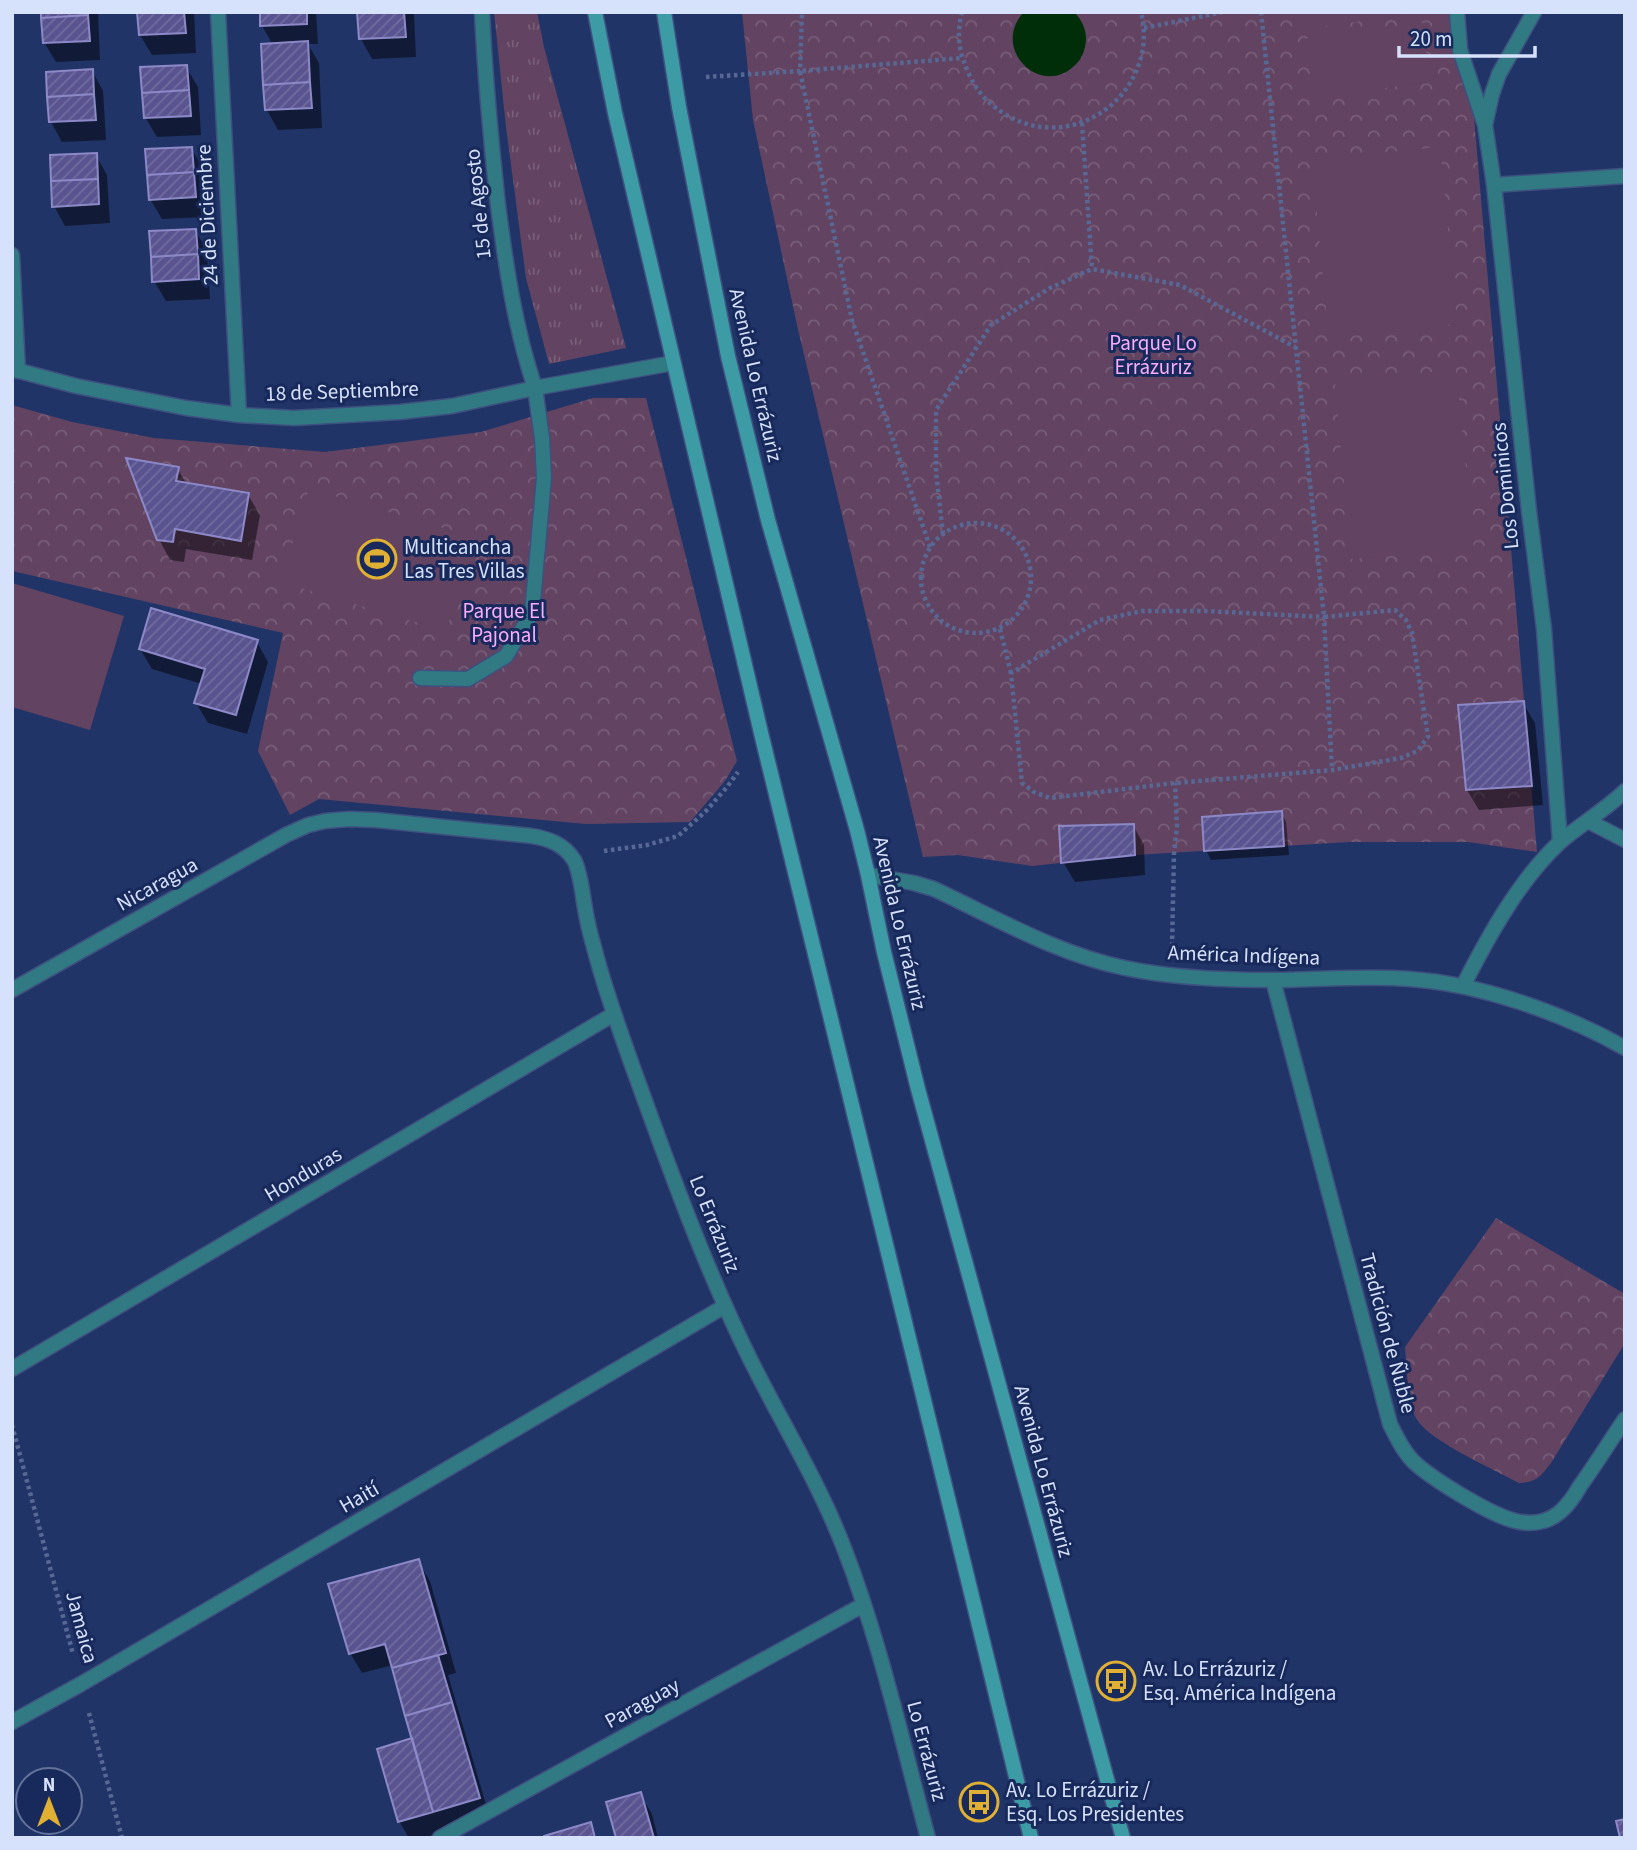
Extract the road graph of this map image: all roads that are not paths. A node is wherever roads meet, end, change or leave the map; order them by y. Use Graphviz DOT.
graph roads {
  1 [pos="218,12"];
  2 [pos="482,12"];
  3 [pos="594,12"];
  4 [pos="664,12"];
  5 [pos="1457,12"];
  6 [pos="1534,12"];
  7 [pos="1485,125"];
  8 [pos="1625,176"];
  9 [pos="1494,185"];
  10 [pos="12,255"];
  11 [pos="673,363"];
  12 [pos="15,370"];
  13 [pos="535,388"];
  14 [pos="239,415"];
  15 [pos="420,678"];
  16 [pos="1625,792"];
  17 [pos="1588,821"];
  18 [pos="1625,840"];
  19 [pos="1560,842"];
  20 [pos="563,848"];
  21 [pos="868,875"];
  22 [pos="1273,980"];
  23 [pos="1463,986"];
  24 [pos="12,990"];
  25 [pos="614,1014"];
  26 [pos="1625,1048"];
  27 [pos="725,1306"];
  28 [pos="12,1369"];
  29 [pos="1625,1419"];
  30 [pos="863,1605"];
  31 [pos="12,1722"];
  32 [pos="440,1838"];
  33 [pos="928,1838"];
  34 [pos="1031,1838"];
  35 [pos="1123,1838"];
  1 -- 14 [label="street, 24 de Diciembre"];
  2 -- 13 [label="street, 15 de Agosto"];
  3 -- 11 [label="main road"];
  4 -- 21 [label="main road, Avenida Lo Errázuriz"];
  5 -- 7 [label="street, Los Dominicos"];
  6 -- 7 [label="street, Los Dominicos"];
  7 -- 9 [label="street, Los Dominicos"];
  8 -- 9 [label="street"];
  9 -- 19 [label="street, Los Dominicos"];
  10 -- 12 [label="street"];
  11 -- 13 [label="street, 18 de Septiembre"];
  11 -- 34 [label="main road"];
  12 -- 14 [label="street, 18 de Septiembre"];
  13 -- 14 [label="street, 18 de Septiembre"];
  13 -- 15 [label="street, 15 de Agosto"];
  16 -- 17 [label="street"];
  17 -- 18 [label="street"];
  17 -- 19 [label="street"];
  19 -- 23 [label="street"];
  20 -- 24 [label="street, Nicaragua"];
  20 -- 25 [label="street, Lo Errázuriz"];
  21 -- 22 [label="street, América Indígena"];
  21 -- 35 [label="main road, Avenida Lo Errázuriz"];
  22 -- 23 [label="street, América Indígena"];
  22 -- 29 [label="street, Tradición de Ñuble"];
  23 -- 26 [label="street, América Indígena"];
  25 -- 27 [label="street, Lo Errázuriz"];
  25 -- 28 [label="street, Honduras"];
  27 -- 30 [label="street, Lo Errázuriz"];
  27 -- 31 [label="street, Haití"];
  30 -- 32 [label="street, Paraguay"];
  30 -- 33 [label="street, Lo Errázuriz"];
}
